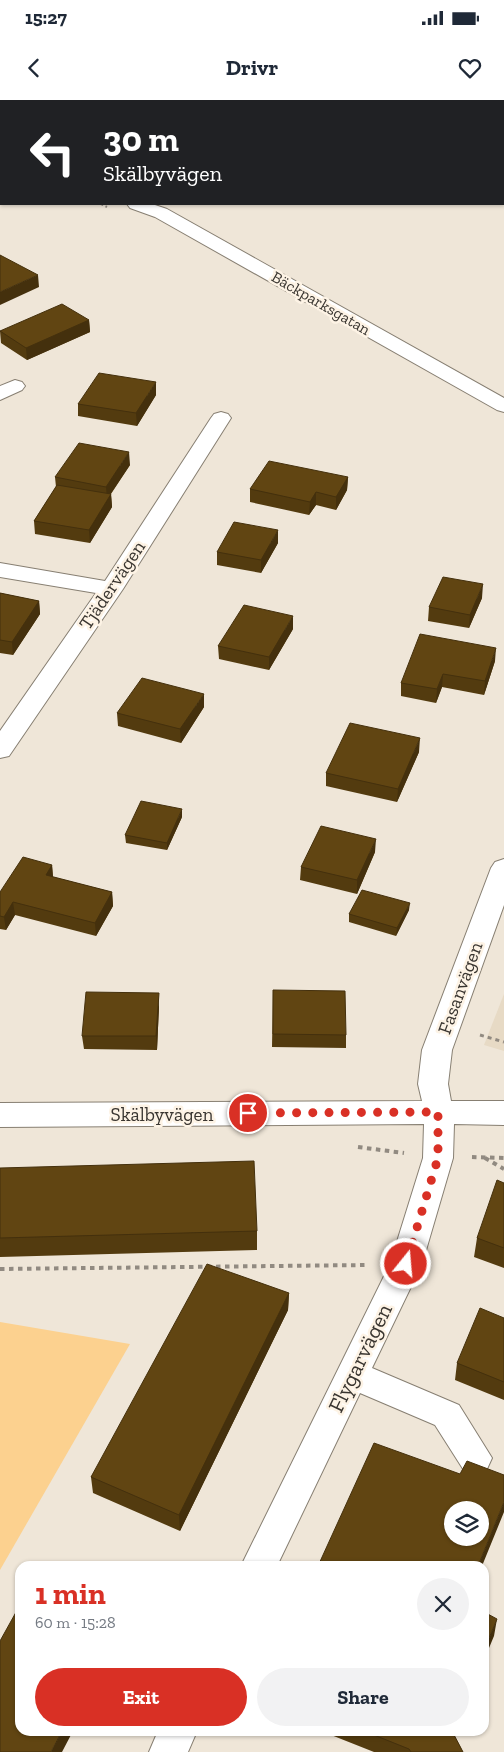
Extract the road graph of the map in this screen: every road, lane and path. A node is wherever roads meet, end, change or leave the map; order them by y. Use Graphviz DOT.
graph roads {
  1 [pos="139,205"];
  2 [pos="504,406"];
  3 [pos="221,418"];
  4 [pos="0,570"];
  5 [pos="111,589"];
  6 [pos="0,750"];
  7 [pos="504,868"];
  8 [pos="438,1112"];
  9 [pos="504,1113"];
  10 [pos="0,1115"];
  11 [pos="484,1157"];
  12 [pos="504,1169"];
  13 [pos="406,1264"];
  14 [pos="0,1268"];
  15 [pos="352,1374"];
  16 [pos="475,1458"];
  17 [pos="261,1561"];
  1 -- 2 [label="street, Bäckparksgatan"];
  3 -- 5 [label="street, Tjädervägen"];
  4 -- 5 [label="street"];
  5 -- 6 [label="street, Tjädervägen"];
  7 -- 8 [label="street, Fasanvägen"];
  8 -- 9 [label="street, Skälbyvägen"];
  8 -- 10 [label="street, Skälbyvägen"];
  8 -- 13 [label="street, Flygarvägen"];
  11 -- 12 [label="path"];
  13 -- 14 [label="path"];
  13 -- 15 [label="street, Flygarvägen"];
  15 -- 16 [label="street"];
  15 -- 17 [label="street, Flygarvägen"];
}
